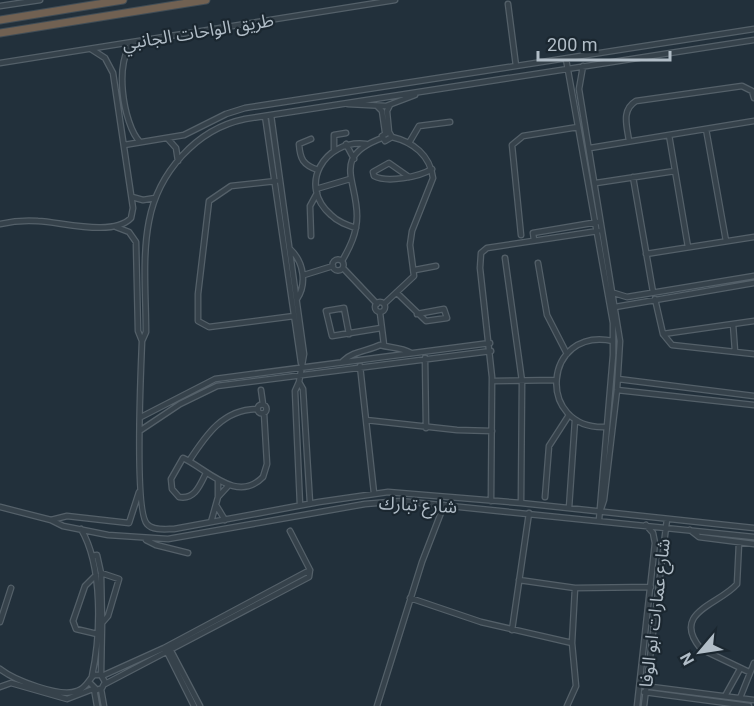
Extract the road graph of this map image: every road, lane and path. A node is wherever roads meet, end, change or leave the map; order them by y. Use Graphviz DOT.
graph roads {
  1 [pos="40,0"];
  2 [pos="123,0"];
  3 [pos="206,0"];
  4 [pos="395,0"];
  5 [pos="508,4"];
  6 [pos="0,6"];
  7 [pos="0,20"];
  8 [pos="754,29"];
  9 [pos="0,33"];
  10 [pos="754,40"];
  11 [pos="135,41"];
  12 [pos="665,43"];
  13 [pos="91,49"];
  14 [pos="667,54"];
  15 [pos="566,59"];
  16 [pos="0,63"];
  17 [pos="516,66"];
  18 [pos="583,66"];
  19 [pos="568,69"];
  20 [pos="471,74"];
  21 [pos="473,84"];
  22 [pos="423,91"];
  23 [pos="754,98"];
  24 [pos="342,104"];
  25 [pos="390,105"];
  26 [pos="378,106"];
  27 [pos="268,116"];
  28 [pos="754,121"];
  29 [pos="450,122"];
  30 [pos="578,126"];
  31 [pos="203,127"];
  32 [pos="706,129"];
  33 [pos="387,132"];
  34 [pos="346,133"];
  35 [pos="208,134"];
  36 [pos="669,135"];
  37 [pos="392,137"];
  38 [pos="382,138"];
  39 [pos="168,139"];
  40 [pos="310,139"];
  41 [pos="629,141"];
  42 [pos="140,142"];
  43 [pos="409,143"];
  44 [pos="346,144"];
  45 [pos="366,144"];
  46 [pos="124,145"];
  47 [pos="590,148"];
  48 [pos="334,150"];
  49 [pos="354,159"];
  50 [pos="178,160"];
  51 [pos="276,164"];
  52 [pos="432,169"];
  53 [pos="318,170"];
  54 [pos="675,171"];
  55 [pos="409,177"];
  56 [pos="633,177"];
  57 [pos="350,178"];
  58 [pos="276,181"];
  59 [pos="596,183"];
  60 [pos="316,191"];
  61 [pos="132,197"];
  62 [pos="155,198"];
  63 [pos="602,222"];
  64 [pos="595,223"];
  65 [pos="0,224"];
  66 [pos="114,227"];
  67 [pos="356,228"];
  68 [pos="603,230"];
  69 [pos="597,231"];
  70 [pos="311,236"];
  71 [pos="522,236"];
  72 [pos="754,237"];
  73 [pos="534,240"];
  74 [pos="726,241"];
  75 [pos="688,247"];
  76 [pos="290,249"];
  77 [pos="646,254"];
  78 [pos="505,258"];
  79 [pos="342,261"];
  80 [pos="538,263"];
  81 [pos="333,266"];
  82 [pos="436,266"];
  83 [pos="343,268"];
  84 [pos="415,270"];
  85 [pos="303,272"];
  86 [pos="754,276"];
  87 [pos="754,283"];
  88 [pos="397,292"];
  89 [pos="653,292"];
  90 [pos="614,293"];
  91 [pos="627,297"];
  92 [pos="297,299"];
  93 [pos="655,299"];
  94 [pos="628,303"];
  95 [pos="377,304"];
  96 [pos="384,304"];
  97 [pos="613,308"];
  98 [pos="380,313"];
  99 [pos="417,314"];
  100 [pos="294,316"];
  101 [pos="754,321"];
  102 [pos="733,324"];
  103 [pos="381,328"];
  104 [pos="350,334"];
  105 [pos="381,334"];
  106 [pos="663,334"];
  107 [pos="142,341"];
  108 [pos="613,341"];
  109 [pos="490,343"];
  110 [pos="384,345"];
  111 [pos="377,346"];
  112 [pos="491,351"];
  113 [pos="735,351"];
  114 [pos="411,353"];
  115 [pos="567,354"];
  116 [pos="754,354"];
  117 [pos="370,358"];
  118 [pos="425,358"];
  119 [pos="343,361"];
  120 [pos="370,365"];
  121 [pos="360,366"];
  122 [pos="302,367"];
  123 [pos="300,375"];
  124 [pos="618,379"];
  125 [pos="556,380"];
  126 [pos="493,381"];
  127 [pos="522,381"];
  128 [pos="299,382"];
  129 [pos="261,390"];
  130 [pos="617,390"];
  131 [pos="754,396"];
  132 [pos="262,404"];
  133 [pos="754,405"];
  134 [pos="258,409"];
  135 [pos="264,412"];
  136 [pos="569,415"];
  137 [pos="141,417"];
  138 [pos="366,420"];
  139 [pos="575,420"];
  140 [pos="297,427"];
  141 [pos="305,427"];
  142 [pos="606,427"];
  143 [pos="426,428"];
  144 [pos="141,430"];
  145 [pos="492,431"];
  146 [pos="189,461"];
  147 [pos="206,473"];
  148 [pos="218,481"];
  149 [pos="229,485"];
  150 [pos="140,489"];
  151 [pos="374,493"];
  152 [pos="359,495"];
  153 [pos="218,497"];
  154 [pos="545,497"];
  155 [pos="491,501"];
  156 [pos="319,502"];
  157 [pos="310,503"];
  158 [pos="521,503"];
  159 [pos="360,504"];
  160 [pos="216,505"];
  161 [pos="300,505"];
  162 [pos="444,505"];
  163 [pos="545,505"];
  164 [pos="0,507"];
  165 [pos="569,508"];
  166 [pos="10,510"];
  167 [pos="0,512"];
  168 [pos="320,512"];
  169 [pos="600,512"];
  170 [pos="260,513"];
  171 [pos="529,513"];
  172 [pos="544,515"];
  173 [pos="667,519"];
  174 [pos="51,520"];
  175 [pos="225,520"];
  176 [pos="599,520"];
  177 [pos="211,522"];
  178 [pos="262,523"];
  179 [pos="646,525"];
  180 [pos="665,528"];
  181 [pos="754,528"];
  182 [pos="81,529"];
  183 [pos="690,530"];
  184 [pos="290,531"];
  185 [pos="754,537"];
  186 [pos="144,539"];
  187 [pos="740,543"];
  188 [pos="754,544"];
  189 [pos="188,553"];
  190 [pos="98,574"];
  191 [pos="519,580"];
  192 [pos="650,587"];
  193 [pos="657,587"];
  194 [pos="11,588"];
  195 [pos="575,588"];
  196 [pos="410,598"];
  197 [pos="0,622"];
  198 [pos="102,623"];
  199 [pos="512,630"];
  200 [pos="96,634"];
  201 [pos="572,643"];
  202 [pos="168,649"];
  203 [pos="754,663"];
  204 [pos="0,669"];
  205 [pos="740,669"];
  206 [pos="750,672"];
  207 [pos="10,676"];
  208 [pos="92,676"];
  209 [pos="102,676"];
  210 [pos="89,682"];
  211 [pos="8,683"];
  212 [pos="103,686"];
  213 [pos="646,686"];
  214 [pos="0,687"];
  215 [pos="639,688"];
  216 [pos="94,689"];
  217 [pos="645,692"];
  218 [pos="725,696"];
  219 [pos="689,698"];
  220 [pos="740,698"];
  221 [pos="754,700"];
  222 [pos="98,706"];
  223 [pos="104,706"];
  224 [pos="194,706"];
  225 [pos="200,706"];
  226 [pos="377,706"];
  227 [pos="567,706"];
  228 [pos="637,706"];
  229 [pos="644,706"];
  230 [pos="690,706"];
  231 [pos="749,706"];
  1 -- 6 [label="street"];
  2 -- 7 [label="highway"];
  3 -- 9 [label="highway"];
  4 -- 11 [label="street, طريق الواحات الجانبي"];
  5 -- 17 [label="street"];
  8 -- 12 [label="street"];
  10 -- 14 [label="street"];
  11 -- 13 [label="street, طريق الواحات الجانبي"];
  11 -- 42 [label="street"];
  12 -- 14 [label="street"];
  12 -- 15 [label="street"];
  13 -- 16 [label="street, طريق الواحات الجانبي"];
  13 -- 46 [label="street"];
  14 -- 18 [label="street"];
  15 -- 17 [label="street"];
  15 -- 19 [label="street"];
  17 -- 20 [label="street"];
  18 -- 19 [label="street"];
  18 -- 47 [label="street"];
  19 -- 21 [label="street"];
  19 -- 30 [label="street"];
  20 -- 21 [label="street"];
  20 -- 31 [label="street"];
  21 -- 22 [label="street"];
  22 -- 24 [label="street"];
  22 -- 25 [label="street"];
  23 -- 41 [label="street"];
  24 -- 26 [label="street"];
  24 -- 27 [label="street"];
  25 -- 26 [label="street"];
  25 -- 33 [label="street"];
  26 -- 33 [label="street"];
  27 -- 35 [label="street"];
  27 -- 51 [label="street"];
  28 -- 32 [label="street"];
  29 -- 43 [label="street"];
  30 -- 64 [label="street"];
  30 -- 71 [label="street"];
  31 -- 35 [label="street"];
  31 -- 39 [label="street"];
  32 -- 36 [label="street"];
  32 -- 74 [label="street"];
  33 -- 37 [label="street"];
  33 -- 38 [label="street"];
  34 -- 48 [label="street"];
  35 -- 50 [label="street"];
  36 -- 41 [label="street"];
  36 -- 54 [label="street"];
  37 -- 38 [label="street"];
  37 -- 43 [label="street"];
  38 -- 45 [label="street"];
  39 -- 42 [label="street"];
  39 -- 50 [label="street"];
  40 -- 53 [label="street"];
  41 -- 47 [label="street"];
  42 -- 46 [label="street"];
  43 -- 52 [label="street"];
  44 -- 45 [label="street"];
  44 -- 48 [label="street"];
  44 -- 49 [label="street"];
  45 -- 49 [label="street"];
  46 -- 61 [label="street"];
  47 -- 59 [label="street"];
  48 -- 53 [label="street"];
  49 -- 57 [label="street"];
  50 -- 62 [label="street"];
  51 -- 58 [label="street"];
  51 -- 76 [label="street"];
  52 -- 55 [label="street"];
  52 -- 84 [label="street"];
  53 -- 60 [label="street"];
  54 -- 56 [label="street"];
  54 -- 75 [label="street"];
  55 -- 55 [label="street"];
  56 -- 59 [label="street"];
  56 -- 77 [label="street"];
  57 -- 60 [label="street"];
  57 -- 67 [label="street"];
  58 -- 100 [label="street"];
  58 -- 100 [label="street"];
  59 -- 63 [label="street"];
  60 -- 67 [label="street"];
  60 -- 70 [label="street"];
  61 -- 62 [label="street"];
  61 -- 66 [label="street"];
  62 -- 107 [label="street"];
  63 -- 64 [label="street"];
  63 -- 68 [label="street"];
  64 -- 69 [label="street"];
  64 -- 73 [label="street"];
  65 -- 66 [label="street"];
  66 -- 107 [label="street"];
  67 -- 79 [label="street"];
  68 -- 69 [label="street"];
  68 -- 90 [label="street"];
  69 -- 73 [label="street"];
  69 -- 97 [label="street"];
  72 -- 74 [label="street"];
  73 -- 109 [label="street"];
  74 -- 75 [label="street"];
  75 -- 77 [label="street"];
  76 -- 85 [label="street"];
  76 -- 92 [label="street"];
  77 -- 89 [label="street"];
  78 -- 127 [label="street"];
  79 -- 81 [label="street"];
  79 -- 83 [label="street"];
  80 -- 115 [label="street"];
  81 -- 83 [label="street"];
  81 -- 85 [label="street"];
  82 -- 84 [label="street"];
  83 -- 95 [label="street"];
  84 -- 88 [label="street"];
  85 -- 92 [label="street"];
  86 -- 89 [label="street"];
  87 -- 93 [label="street"];
  88 -- 96 [label="street"];
  88 -- 99 [label="street"];
  89 -- 91 [label="street"];
  90 -- 91 [label="street"];
  90 -- 97 [label="street"];
  91 -- 94 [label="street"];
  92 -- 122 [label="street"];
  93 -- 94 [label="street"];
  93 -- 106 [label="street"];
  94 -- 97 [label="street"];
  95 -- 96 [label="street"];
  95 -- 98 [label="street"];
  96 -- 98 [label="street"];
  97 -- 108 [label="street"];
  97 -- 124 [label="street"];
  98 -- 103 [label="street"];
  99 -- 99 [label="street"];
  100 -- 122 [label="street"];
  101 -- 102 [label="street"];
  102 -- 106 [label="street"];
  102 -- 113 [label="street"];
  103 -- 104 [label="street"];
  103 -- 105 [label="street"];
  104 -- 104 [label="street"];
  105 -- 110 [label="street"];
  105 -- 111 [label="street"];
  106 -- 113 [label="street"];
  107 -- 137 [label="street"];
  108 -- 115 [label="street"];
  108 -- 142 [label="street"];
  109 -- 112 [label="street"];
  109 -- 114 [label="street"];
  110 -- 111 [label="street"];
  110 -- 114 [label="street"];
  111 -- 119 [label="street"];
  112 -- 118 [label="street"];
  112 -- 126 [label="street"];
  113 -- 116 [label="street"];
  114 -- 117 [label="street"];
  115 -- 125 [label="street"];
  117 -- 119 [label="street"];
  117 -- 120 [label="street"];
  118 -- 120 [label="street"];
  118 -- 143 [label="street"];
  119 -- 122 [label="street"];
  120 -- 121 [label="street"];
  121 -- 123 [label="street"];
  121 -- 138 [label="street"];
  122 -- 123 [label="street"];
  122 -- 137 [label="street"];
  123 -- 128 [label="street"];
  123 -- 144 [label="street"];
  124 -- 130 [label="street"];
  124 -- 131 [label="street"];
  125 -- 127 [label="street"];
  125 -- 136 [label="street"];
  126 -- 127 [label="street"];
  126 -- 145 [label="street"];
  127 -- 158 [label="street"];
  128 -- 140 [label="street"];
  128 -- 141 [label="street"];
  129 -- 132 [label="street"];
  130 -- 133 [label="street"];
  130 -- 169 [label="street"];
  132 -- 134 [label="street"];
  132 -- 135 [label="street"];
  134 -- 135 [label="street"];
  134 -- 146 [label="street"];
  135 -- 149 [label="street"];
  136 -- 139 [label="street"];
  136 -- 154 [label="street"];
  137 -- 144 [label="street"];
  138 -- 143 [label="street"];
  138 -- 151 [label="street"];
  139 -- 142 [label="street"];
  139 -- 165 [label="street"];
  140 -- 141 [label="street"];
  140 -- 161 [label="street"];
  141 -- 157 [label="street"];
  142 -- 169 [label="street"];
  143 -- 145 [label="street"];
  144 -- 150 [label="street"];
  145 -- 155 [label="street"];
  146 -- 147 [label="street"];
  146 -- 147 [label="street"];
  147 -- 148 [label="street"];
  148 -- 149 [label="street"];
  148 -- 153 [label="street"];
  149 -- 153 [label="street"];
  150 -- 174 [label="street, شارع تبارك"];
  150 -- 177 [label="street, شارع تبارك"];
  151 -- 152 [label="street, شارع تبارك"];
  151 -- 155 [label="street, شارع تبارك"];
  152 -- 156 [label="street, شارع تبارك"];
  152 -- 159 [label="street"];
  153 -- 160 [label="street"];
  155 -- 158 [label="street, شارع تبارك"];
  156 -- 157 [label="street, شارع تبارك"];
  156 -- 168 [label="street"];
  157 -- 161 [label="street, شارع تبارك"];
  158 -- 163 [label="street, شارع تبارك"];
  159 -- 162 [label="street, شارع تبارك"];
  159 -- 168 [label="street, شارع تبارك"];
  160 -- 175 [label="street"];
  160 -- 177 [label="street"];
  161 -- 170 [label="street, شارع تبارك"];
  162 -- 171 [label="street, شارع تبارك"];
  162 -- 196 [label="street"];
  163 -- 165 [label="street, شارع تبارك"];
  163 -- 172 [label="street"];
  164 -- 166 [label="street, شارع تبارك"];
  165 -- 169 [label="street, شارع تبارك"];
  166 -- 167 [label="street, شارع تبارك"];
  166 -- 174 [label="street, شارع تبارك"];
  168 -- 178 [label="street, شارع تبارك"];
  169 -- 173 [label="street, شارع تبارك"];
  169 -- 176 [label="street"];
  170 -- 175 [label="street, شارع تبارك"];
  170 -- 178 [label="street"];
  171 -- 172 [label="street, شارع تبارك"];
  171 -- 191 [label="street"];
  172 -- 176 [label="street, شارع تبارك"];
  173 -- 180 [label="street, شارع عمارات ابو الوفا"];
  173 -- 181 [label="street, شارع تبارك"];
  174 -- 182 [label="street, شارع تبارك"];
  175 -- 177 [label="street, شارع تبارك"];
  176 -- 179 [label="street, شارع تبارك"];
  178 -- 186 [label="street, شارع تبارك"];
  179 -- 180 [label="street, شارع تبارك"];
  179 -- 192 [label="street, شارع عمارات ابو الوفا"];
  180 -- 183 [label="street, شارع تبارك"];
  180 -- 193 [label="street, شارع عمارات ابو الوفا"];
  182 -- 186 [label="street, شارع تبارك"];
  182 -- 190 [label="street"];
  183 -- 185 [label="street, شارع تبارك"];
  183 -- 187 [label="street"];
  184 -- 202 [label="street"];
  186 -- 189 [label="street"];
  187 -- 188 [label="street"];
  187 -- 205 [label="street"];
  190 -- 198 [label="street"];
  190 -- 198 [label="street"];
  190 -- 200 [label="street"];
  190 -- 200 [label="street"];
  191 -- 195 [label="street"];
  191 -- 199 [label="street"];
  192 -- 193 [label="street"];
  192 -- 195 [label="street"];
  192 -- 215 [label="street, شارع عمارات ابو الوفا"];
  193 -- 213 [label="street, شارع عمارات ابو الوفا"];
  194 -- 197 [label="street"];
  195 -- 201 [label="street"];
  196 -- 199 [label="street"];
  196 -- 226 [label="street"];
  198 -- 209 [label="street"];
  199 -- 201 [label="street"];
  200 -- 208 [label="street"];
  201 -- 227 [label="street"];
  202 -- 209 [label="street"];
  202 -- 212 [label="street"];
  202 -- 224 [label="street"];
  202 -- 225 [label="street"];
  203 -- 206 [label="street"];
  204 -- 207 [label="street"];
  205 -- 206 [label="street"];
  205 -- 218 [label="street"];
  206 -- 220 [label="street"];
  207 -- 210 [label="street"];
  207 -- 211 [label="street"];
  208 -- 209 [label="street"];
  208 -- 210 [label="street"];
  209 -- 212 [label="street"];
  210 -- 216 [label="street"];
  211 -- 214 [label="street"];
  211 -- 216 [label="street"];
  212 -- 216 [label="street"];
  212 -- 223 [label="street"];
  213 -- 215 [label="street"];
  213 -- 217 [label="street, شارع عمارات ابو الوفا"];
  213 -- 218 [label="street"];
  215 -- 217 [label="street"];
  215 -- 228 [label="street, شارع عمارات ابو الوفا"];
  216 -- 222 [label="street"];
  217 -- 219 [label="street"];
  217 -- 229 [label="street, شارع عمارات ابو الوفا"];
  218 -- 220 [label="street"];
  219 -- 230 [label="street"];
  219 -- 231 [label="street"];
  220 -- 221 [label="street"];
}
